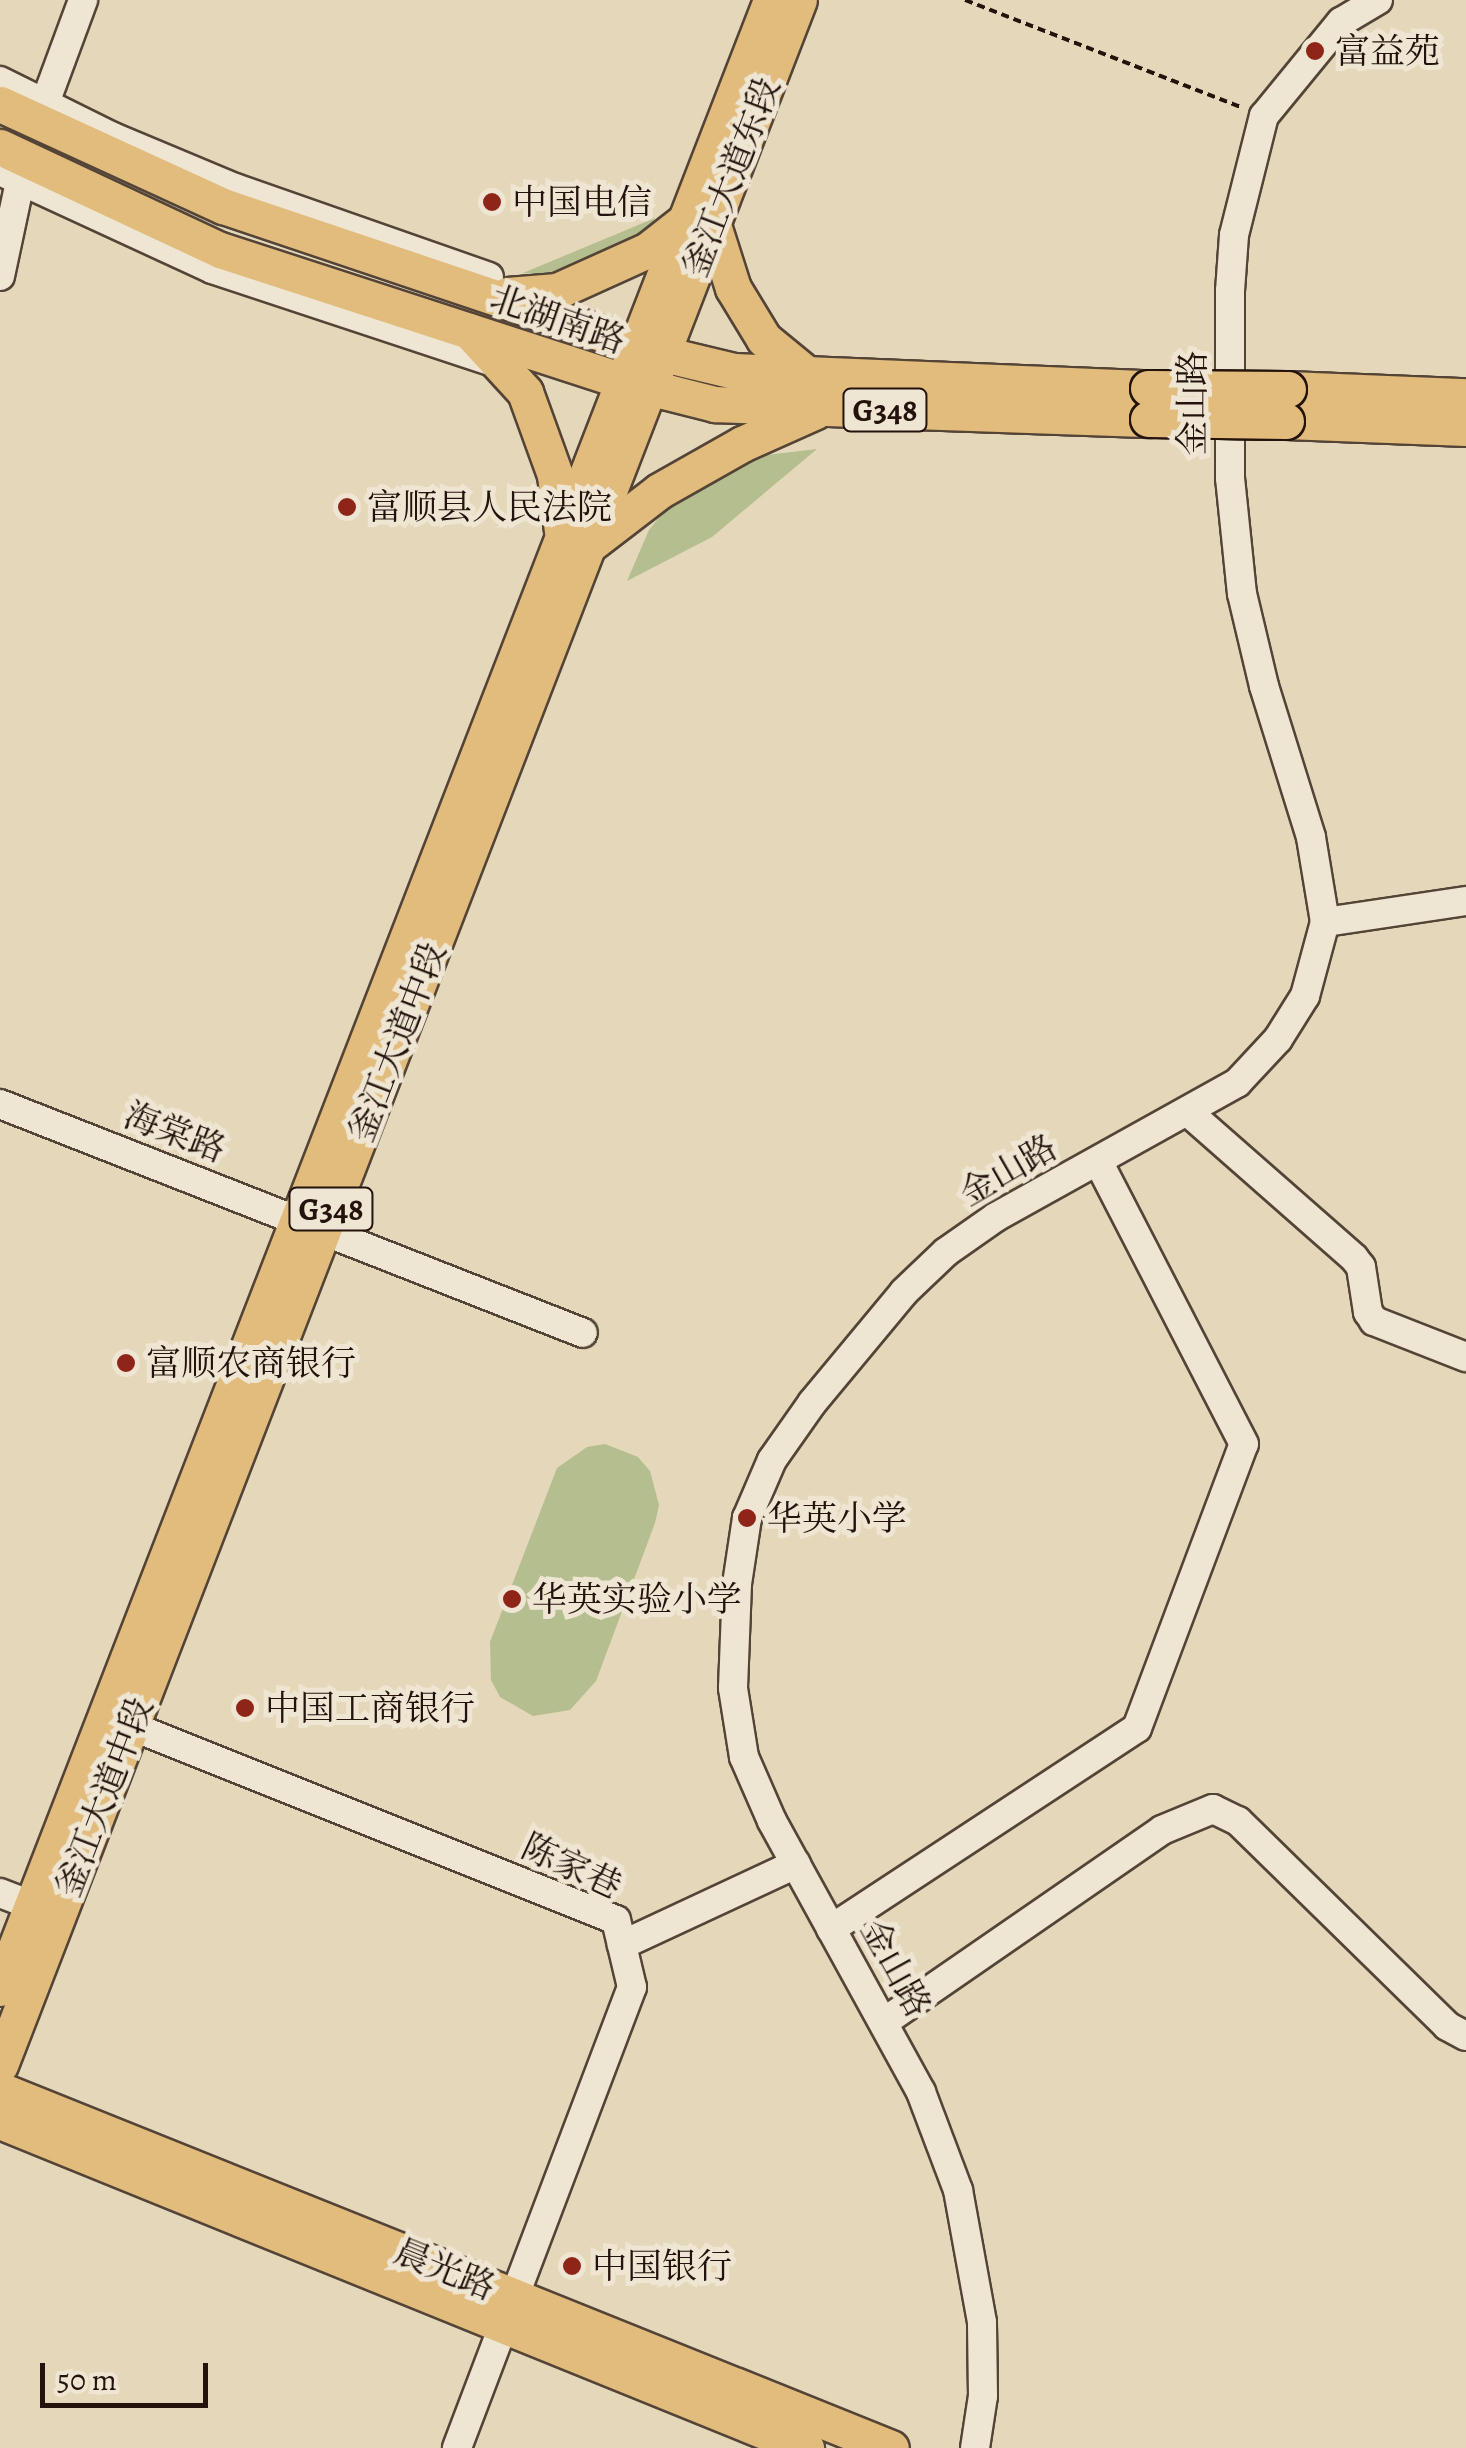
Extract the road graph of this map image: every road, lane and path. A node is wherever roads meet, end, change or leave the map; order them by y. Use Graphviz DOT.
graph roads {
  1 [pos="83,0"];
  2 [pos="772,0"];
  3 [pos="800,0"];
  4 [pos="965,0"];
  5 [pos="1378,0"];
  6 [pos="0,81"];
  7 [pos="45,103"];
  8 [pos="0,104"];
  9 [pos="1264,116"];
  10 [pos="0,147"];
  11 [pos="10,177"];
  12 [pos="700,222"];
  13 [pos="0,276"];
  14 [pos="532,293"];
  15 [pos="491,296"];
  16 [pos="468,330"];
  17 [pos="650,350"];
  18 [pos="498,363"];
  19 [pos="637,384"];
  20 [pos="816,392"];
  21 [pos="1466,396"];
  22 [pos="1287,405"];
  23 [pos="1466,428"];
  24 [pos="576,542"];
  25 [pos="1466,900"];
  26 [pos="1325,922"];
  27 [pos="0,1104"];
  28 [pos="1188,1112"];
  29 [pos="1098,1161"];
  30 [pos="311,1224"];
  31 [pos="584,1334"];
  32 [pos="1466,1357"];
  33 [pos="132,1726"];
  34 [pos="796,1864"];
  35 [pos="16,1899"];
  36 [pos="832,1928"];
  37 [pos="622,1945"];
  38 [pos="0,1988"];
  39 [pos="884,2022"];
  40 [pos="1466,2036"];
  41 [pos="0,2066"];
  42 [pos="0,2090"];
  43 [pos="0,2122"];
  44 [pos="507,2312"];
  45 [pos="457,2448"];
  46 [pos="806,2448"];
  47 [pos="891,2448"];
  48 [pos="975,2448"];
  1 -- 7 [label="street"];
  2 -- 12 [label="main road, 釜江大道东段"];
  3 -- 12 [label="main road, 釜江大道东段"];
  4 -- 9 [label="path"];
  5 -- 9 [label="street, 金山路"];
  6 -- 7 [label="street"];
  7 -- 14 [label="street"];
  8 -- 15 [label="main road, 北湖南路"];
  9 -- 26 [label="street, 金山路"];
  10 -- 16 [label="main road, 北湖南路"];
  11 -- 13 [label="street"];
  11 -- 18 [label="street"];
  12 -- 14 [label="main road"];
  12 -- 17 [label="main road, 釜江大道东段"];
  12 -- 20 [label="main road"];
  14 -- 15 [label="main road"];
  15 -- 17 [label="main road, 北湖南路"];
  16 -- 18 [label="main road"];
  16 -- 19 [label="main road, 北湖南路"];
  17 -- 19 [label="main road, 釜江大道中段 / G348"];
  17 -- 20 [label="main road, 北湖南路 / G348"];
  18 -- 24 [label="main road"];
  19 -- 20 [label="main road, 北湖南路 / G348"];
  19 -- 24 [label="main road, 釜江大道中段 / G348"];
  20 -- 22 [label="main road, 北湖南路 / G348, bridge"];
  20 -- 24 [label="main road"];
  21 -- 22 [label="main road, G348"];
  22 -- 23 [label="main road, G348"];
  24 -- 30 [label="main road, 釜江大道中段 / G348"];
  25 -- 26 [label="street"];
  26 -- 28 [label="street, 金山路"];
  27 -- 30 [label="street, 海棠路"];
  28 -- 29 [label="street, 金山路"];
  28 -- 32 [label="street"];
  29 -- 34 [label="street, 金山路"];
  29 -- 36 [label="street"];
  30 -- 31 [label="street, 海棠路"];
  30 -- 33 [label="main road, 釜江大道中段 / G348"];
  30 -- 35 [label="main road, 釜江大道中段 / G348"];
  33 -- 37 [label="street, 陈家巷"];
  33 -- 41 [label="main road, 釜江大道中段 / G348"];
  34 -- 36 [label="street, 金山路"];
  34 -- 37 [label="street"];
  35 -- 38 [label="main road, 釜江大道中段 / G348"];
  36 -- 39 [label="street, 金山路"];
  37 -- 44 [label="street, 陈家巷"];
  39 -- 40 [label="street"];
  39 -- 48 [label="street, 金山路"];
  42 -- 44 [label="main road, 晨光路"];
  43 -- 44 [label="main road, 晨光路"];
  44 -- 45 [label="street, 陈家巷"];
  44 -- 46 [label="main road, 晨光路"];
  44 -- 47 [label="main road, 晨光路"];
}
